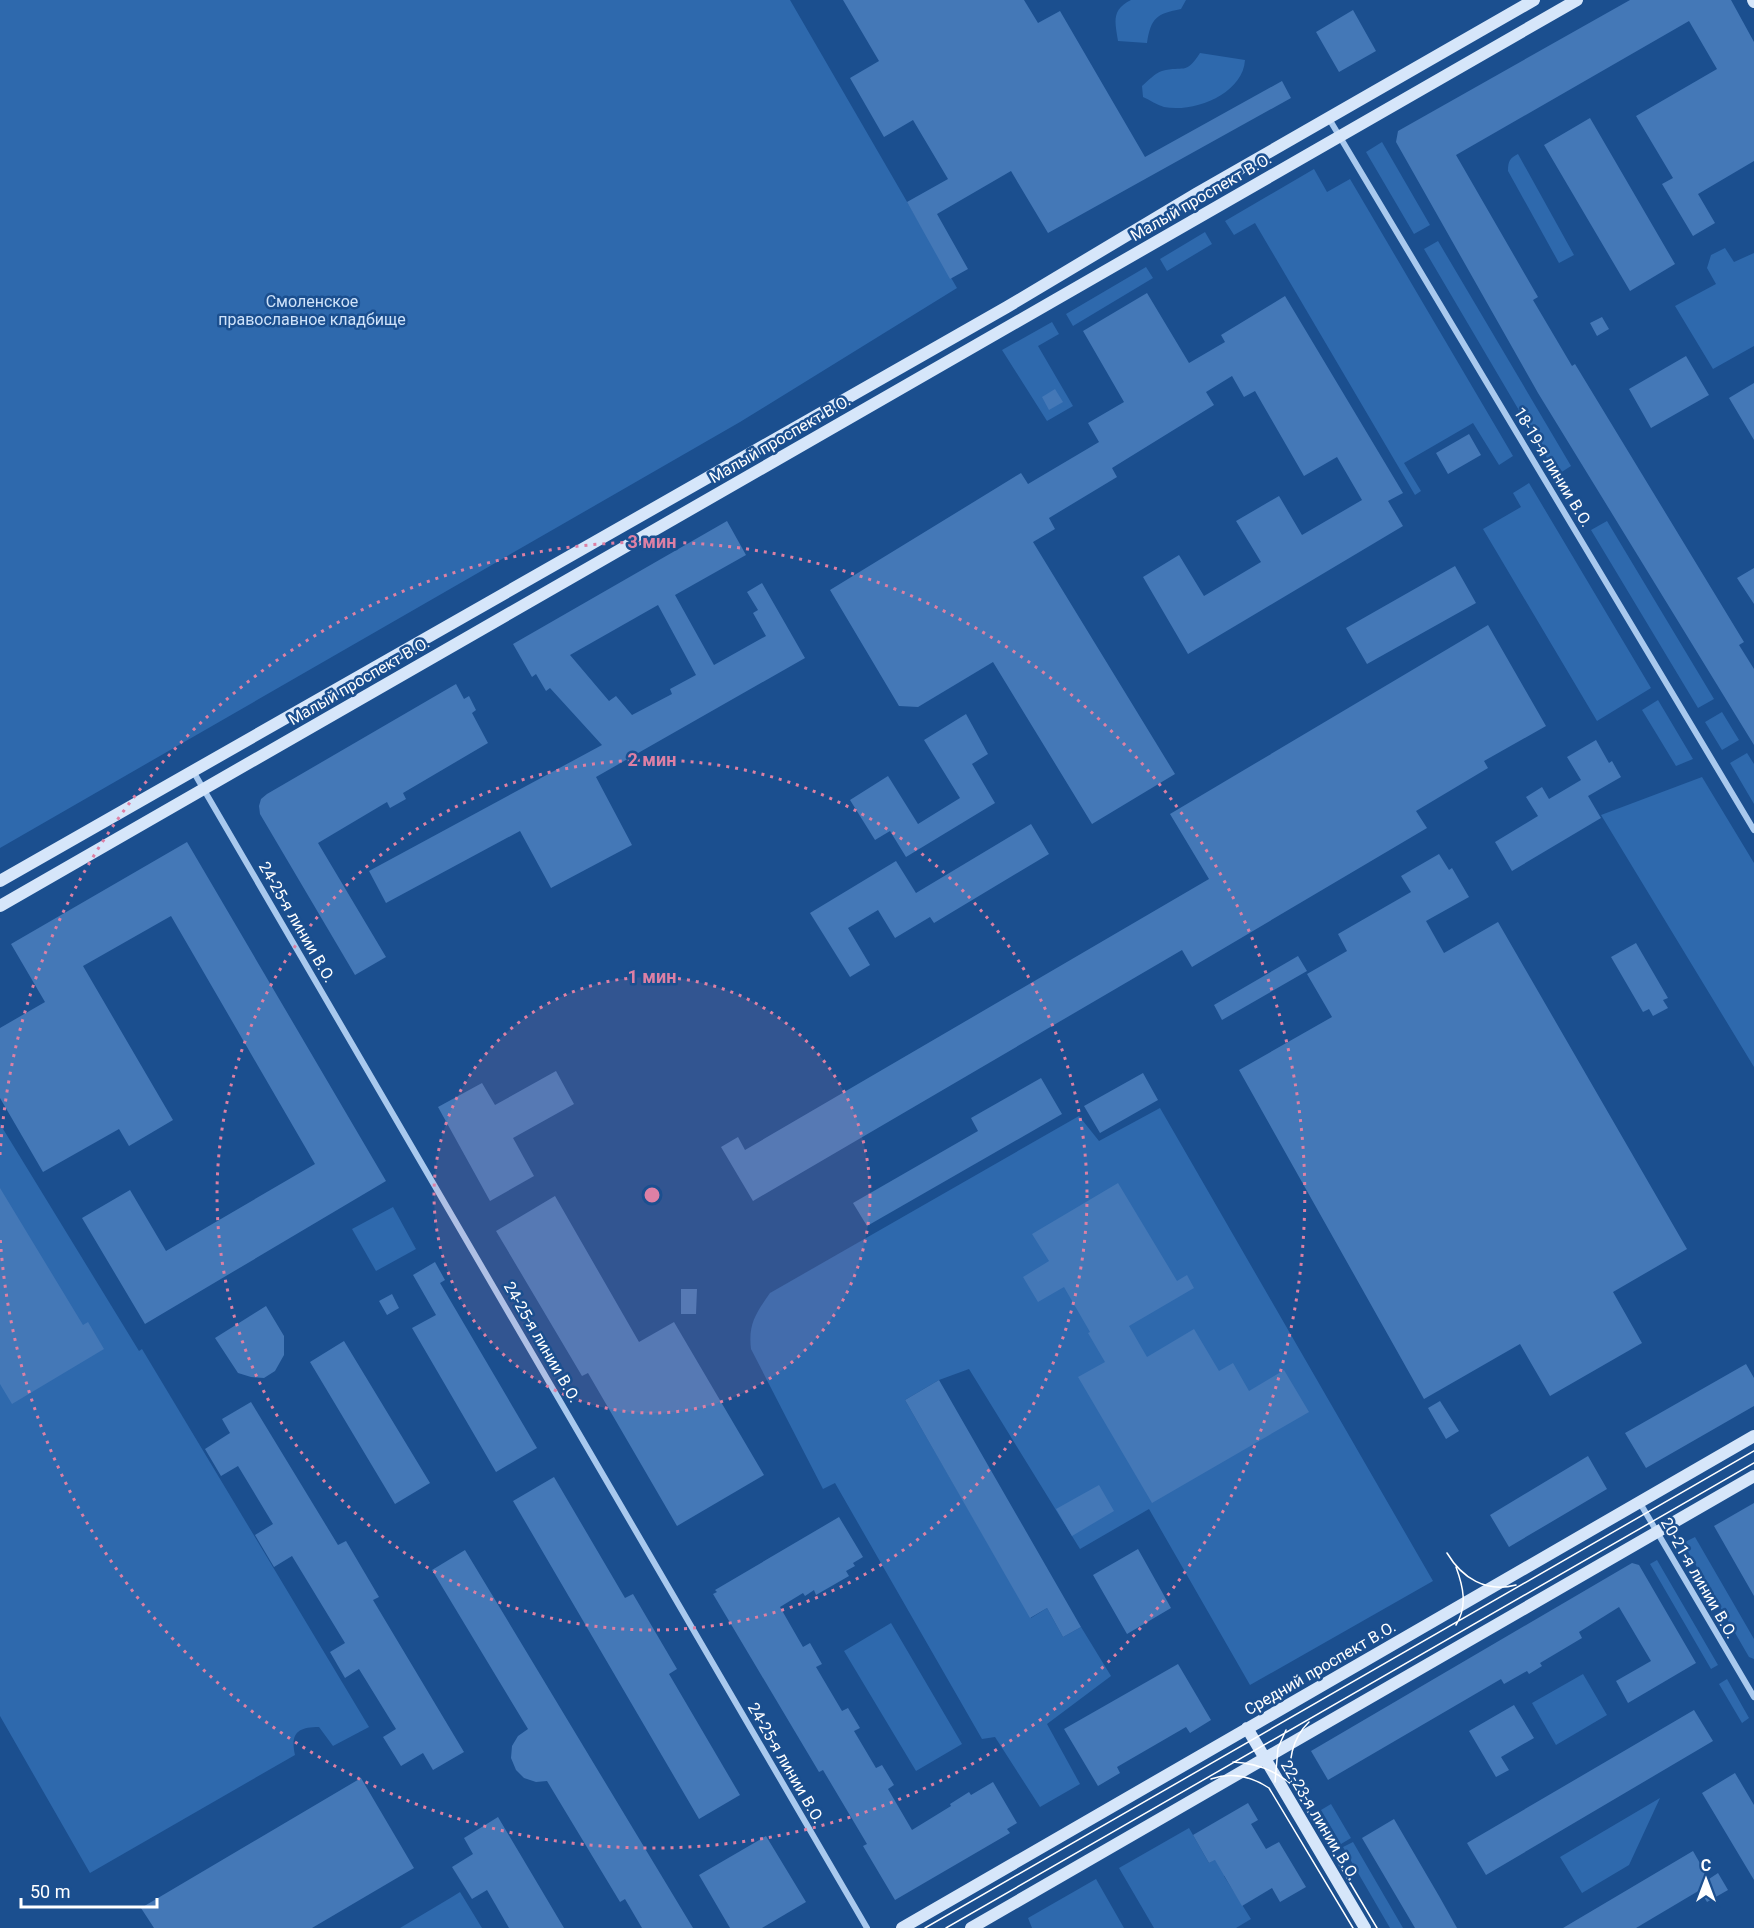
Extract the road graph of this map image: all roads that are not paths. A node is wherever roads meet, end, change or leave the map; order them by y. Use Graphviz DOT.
graph roads {
  1 [pos="1534,0"];
  2 [pos="1577,0"];
  3 [pos="1328,117"];
  4 [pos="1340,136"];
  5 [pos="193,771"];
  6 [pos="204,790"];
  7 [pos="1754,830"];
  8 [pos="0,881"];
  9 [pos="0,906"];
  10 [pos="1754,1436"];
  11 [pos="1754,1476"];
  12 [pos="1640,1503"];
  13 [pos="1657,1532"];
  14 [pos="1754,1697"];
  15 [pos="1247,1728"];
  16 [pos="1265,1758"];
  17 [pos="867,1928"];
  18 [pos="902,1928"];
  19 [pos="971,1928"];
  20 [pos="1365,1928"];
  1 -- 3 [label="main road, Малый проспект В.О."];
  2 -- 4 [label="main road, Малый проспект В.О."];
  3 -- 4 [label="street, 18-19-я линии В.О."];
  3 -- 5 [label="main road, Малый проспект В.О."];
  4 -- 6 [label="main road, Малый проспект В.О."];
  4 -- 7 [label="street, 18-19-я линии В.О."];
  5 -- 6 [label="street, 24-25-я линии В.О."];
  5 -- 8 [label="main road, Малый проспект В.О."];
  6 -- 9 [label="main road, Малый проспект В.О."];
  6 -- 17 [label="street, 24-25-я линии В.О."];
  10 -- 12 [label="main road, Средний проспект В.О."];
  11 -- 13 [label="main road"];
  12 -- 13 [label="street, 20-21-я линии В.О."];
  12 -- 15 [label="main road, Средний проспект В.О."];
  13 -- 14 [label="street, 20-21-я линии В.О."];
  13 -- 16 [label="main road"];
  15 -- 16 [label="main road, 22-23-я линии В.О."];
  15 -- 18 [label="main road, Средний проспект В.О."];
  16 -- 19 [label="main road"];
  16 -- 20 [label="main road, 22-23-я линии В.О."];
}
